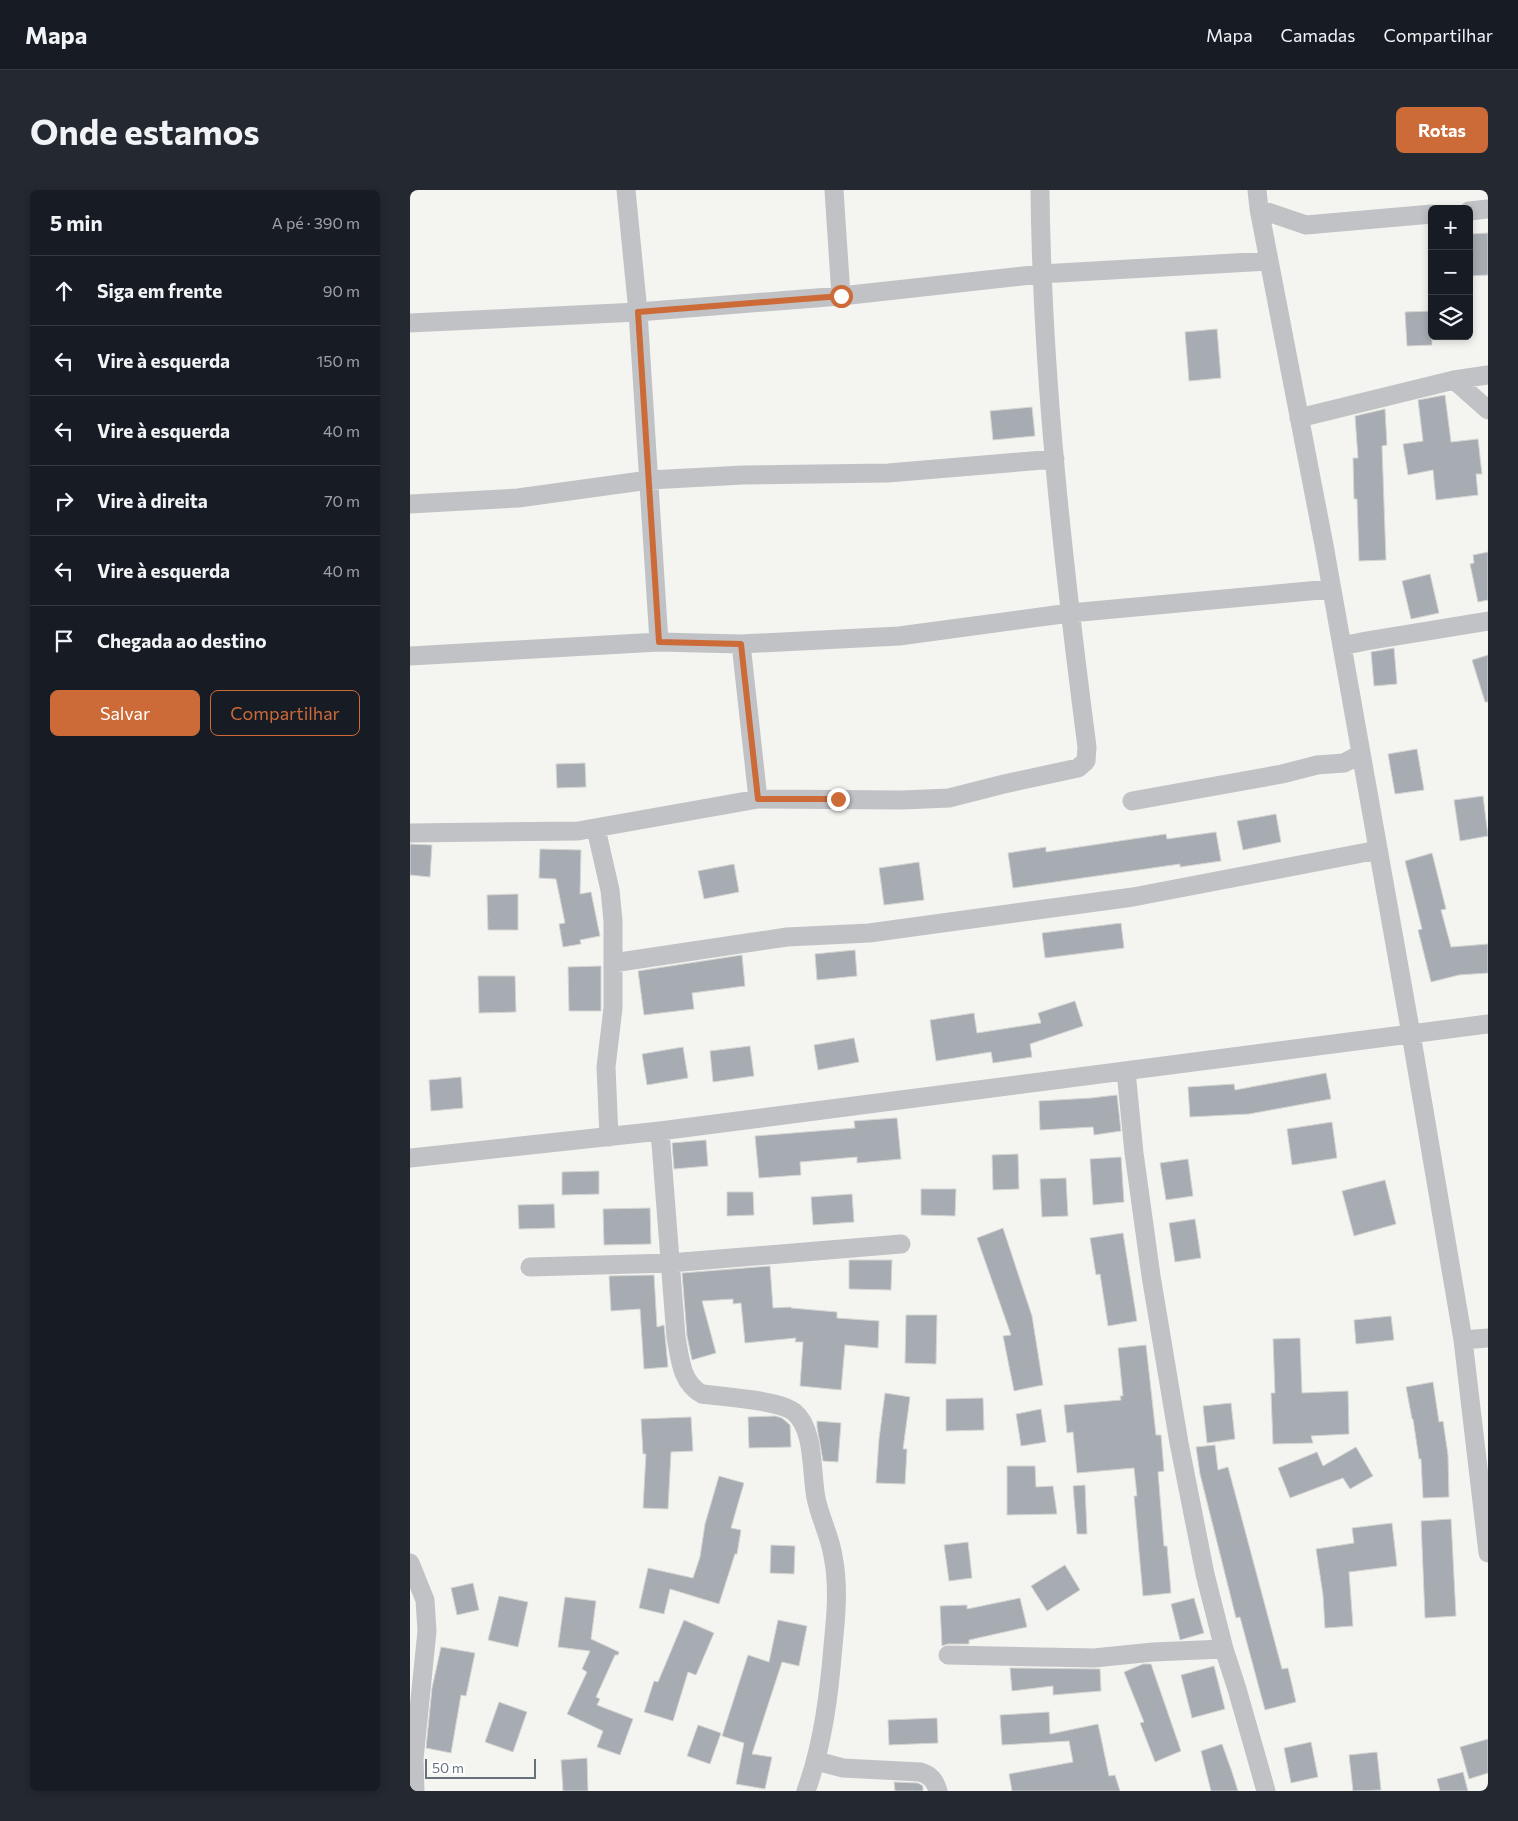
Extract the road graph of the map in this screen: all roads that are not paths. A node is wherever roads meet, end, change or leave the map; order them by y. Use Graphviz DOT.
graph roads {
  1 [pos="626,190"];
  2 [pos="834,190"];
  3 [pos="1040,190"];
  4 [pos="1257,190"];
  5 [pos="1259,209"];
  6 [pos="1488,209"];
  7 [pos="1473,211"];
  8 [pos="1428,214"];
  9 [pos="1269,261"];
  10 [pos="1041,274"];
  11 [pos="841,296"];
  12 [pos="638,312"];
  13 [pos="410,323"];
  14 [pos="1488,376"];
  15 [pos="1454,380"];
  16 [pos="1488,410"];
  17 [pos="1299,418"];
  18 [pos="1055,459"];
  19 [pos="649,480"];
  20 [pos="410,504"];
  21 [pos="1331,589"];
  22 [pos="1070,614"];
  23 [pos="1488,621"];
  24 [pos="659,642"];
  25 [pos="741,644"];
  26 [pos="1342,646"];
  27 [pos="410,656"];
  28 [pos="1361,754"];
  29 [pos="758,799"];
  30 [pos="1132,802"];
  31 [pos="596,829"];
  32 [pos="410,833"];
  33 [pos="1378,850"];
  34 [pos="613,963"];
  35 [pos="1488,1024"];
  36 [pos="1411,1034"];
  37 [pos="1126,1071"];
  38 [pos="660,1131"];
  39 [pos="609,1137"];
  40 [pos="410,1158"];
  41 [pos="901,1244"];
  42 [pos="670,1263"];
  43 [pos="530,1267"];
  44 [pos="1488,1338"];
  45 [pos="1463,1340"];
  46 [pos="1488,1553"];
  47 [pos="410,1562"];
  48 [pos="1224,1649"];
  49 [pos="948,1655"];
  50 [pos="817,1761"];
  51 [pos="415,1791"];
  52 [pos="806,1791"];
  53 [pos="938,1791"];
  54 [pos="1266,1791"];
  1 -- 12 [label="street"];
  2 -- 11 [label="street"];
  3 -- 10 [label="street"];
  4 -- 5 [label="street"];
  5 -- 8 [label="street"];
  5 -- 9 [label="street"];
  6 -- 7 [label="street"];
  9 -- 10 [label="street"];
  9 -- 17 [label="street"];
  10 -- 11 [label="street"];
  10 -- 18 [label="street"];
  11 -- 12 [label="street"];
  12 -- 13 [label="street"];
  12 -- 19 [label="street"];
  14 -- 15 [label="street"];
  15 -- 16 [label="street"];
  15 -- 17 [label="street"];
  17 -- 21 [label="street"];
  18 -- 19 [label="street"];
  18 -- 22 [label="street"];
  19 -- 20 [label="street"];
  19 -- 24 [label="street"];
  21 -- 22 [label="street"];
  21 -- 26 [label="street"];
  22 -- 25 [label="street"];
  22 -- 29 [label="street"];
  23 -- 26 [label="street"];
  24 -- 25 [label="street"];
  24 -- 27 [label="street"];
  25 -- 29 [label="street"];
  26 -- 28 [label="street"];
  28 -- 30 [label="street"];
  28 -- 33 [label="street"];
  29 -- 31 [label="street"];
  31 -- 32 [label="street"];
  31 -- 34 [label="street"];
  33 -- 34 [label="street"];
  33 -- 36 [label="street"];
  34 -- 39 [label="street"];
  35 -- 36 [label="street"];
  36 -- 37 [label="street"];
  36 -- 45 [label="street"];
  37 -- 38 [label="street"];
  37 -- 48 [label="street"];
  38 -- 39 [label="street"];
  38 -- 42 [label="street"];
  39 -- 40 [label="street"];
  41 -- 42 [label="street"];
  42 -- 43 [label="street"];
  42 -- 50 [label="street"];
  44 -- 45 [label="street"];
  45 -- 46 [label="street"];
  47 -- 51 [label="street"];
  48 -- 49 [label="street"];
  48 -- 54 [label="street"];
  50 -- 52 [label="street"];
  50 -- 53 [label="street"];
}
